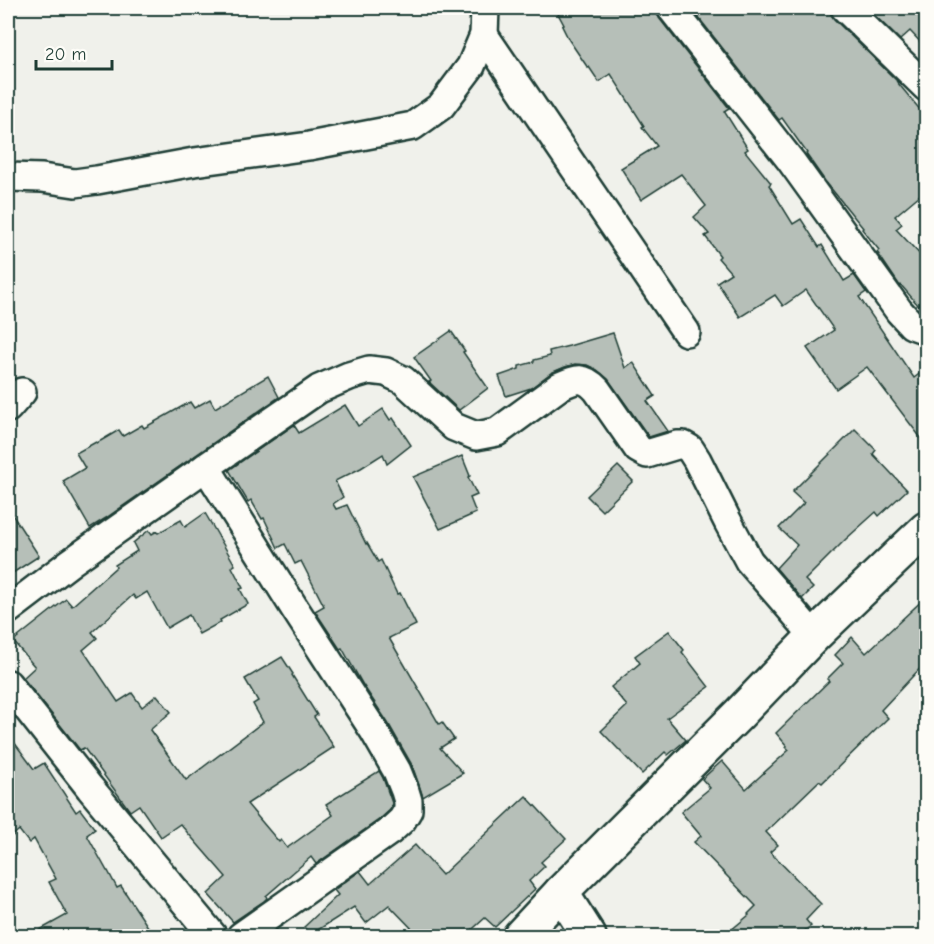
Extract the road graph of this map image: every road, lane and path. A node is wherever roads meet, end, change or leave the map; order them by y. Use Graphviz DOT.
graph roads {
  1 [pos="485,8"];
  2 [pos="671,8"];
  3 [pos="845,8"];
  4 [pos="484,35"];
  5 [pos="927,87"];
  6 [pos="8,177"];
  7 [pos="927,330"];
  8 [pos="686,332"];
  9 [pos="206,466"];
  10 [pos="927,529"];
  11 [pos="8,610"];
  12 [pos="814,636"];
  13 [pos="8,684"];
  14 [pos="561,892"];
  15 [pos="213,936"];
  16 [pos="241,936"];
  17 [pos="520,936"];
  18 [pos="589,936"];
  1 -- 4 [label="street"];
  2 -- 7 [label="street"];
  3 -- 5 [label="street"];
  4 -- 6 [label="street"];
  4 -- 8 [label="street"];
  9 -- 11 [label="street"];
  9 -- 12 [label="street"];
  9 -- 16 [label="street"];
  10 -- 12 [label="main road"];
  12 -- 14 [label="main road"];
  13 -- 15 [label="street"];
  14 -- 17 [label="main road"];
  14 -- 18 [label="main road"];
}
